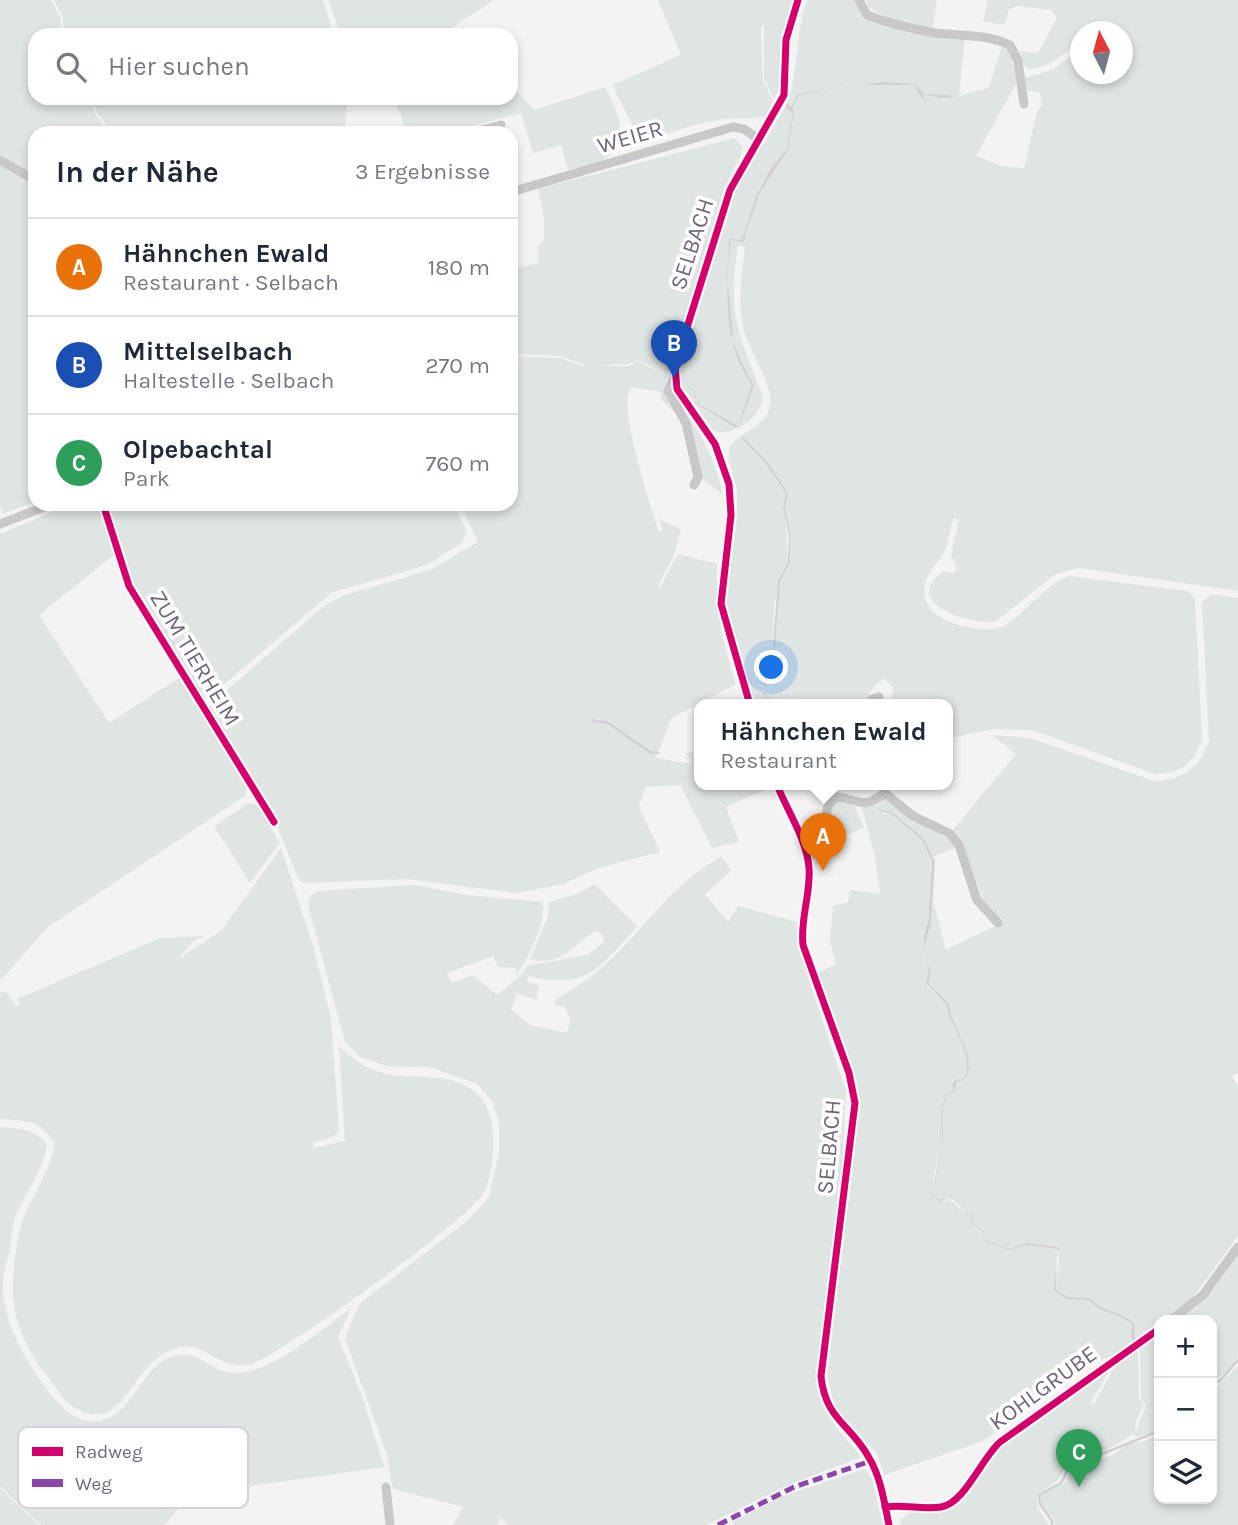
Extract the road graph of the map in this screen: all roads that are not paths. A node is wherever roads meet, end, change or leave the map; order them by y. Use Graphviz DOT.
graph roads {
  1 [pos="798,0"];
  2 [pos="859,0"];
  3 [pos="1024,104"];
  4 [pos="501,125"];
  5 [pos="497,126"];
  6 [pos="758,139"];
  7 [pos="0,160"];
  8 [pos="28,176"];
  9 [pos="518,190"];
  10 [pos="674,378"];
  11 [pos="694,485"];
  12 [pos="34,511"];
  13 [pos="105,511"];
  14 [pos="0,524"];
  15 [pos="748,699"];
  16 [pos="779,790"];
  17 [pos="882,790"];
  18 [pos="884,790"];
  19 [pos="274,822"];
  20 [pos="807,857"];
  21 [pos="998,923"];
  22 [pos="1238,1247"];
  23 [pos="1177,1315"];
  24 [pos="1154,1333"];
  25 [pos="386,1487"];
  26 [pos="885,1507"];
  27 [pos="390,1525"];
  28 [pos="889,1525"];
  1 -- 6 [label="street, SELBACH"];
  2 -- 3 [label="street"];
  4 -- 5 [label="street"];
  6 -- 9 [label="street, WEIER"];
  6 -- 10 [label="street, SELBACH"];
  7 -- 8 [label="street"];
  10 -- 11 [label="street, SELBACH"];
  10 -- 15 [label="street"];
  12 -- 14 [label="street"];
  13 -- 19 [label="street, ZUM TIERHEIM"];
  16 -- 20 [label="street, SELBACH"];
  17 -- 20 [label="street"];
  18 -- 21 [label="street"];
  20 -- 26 [label="street, SELBACH"];
  22 -- 23 [label="street"];
  24 -- 26 [label="street, KOHLGRUBE"];
  25 -- 27 [label="street"];
  26 -- 28 [label="street, SELBACH"];
}
